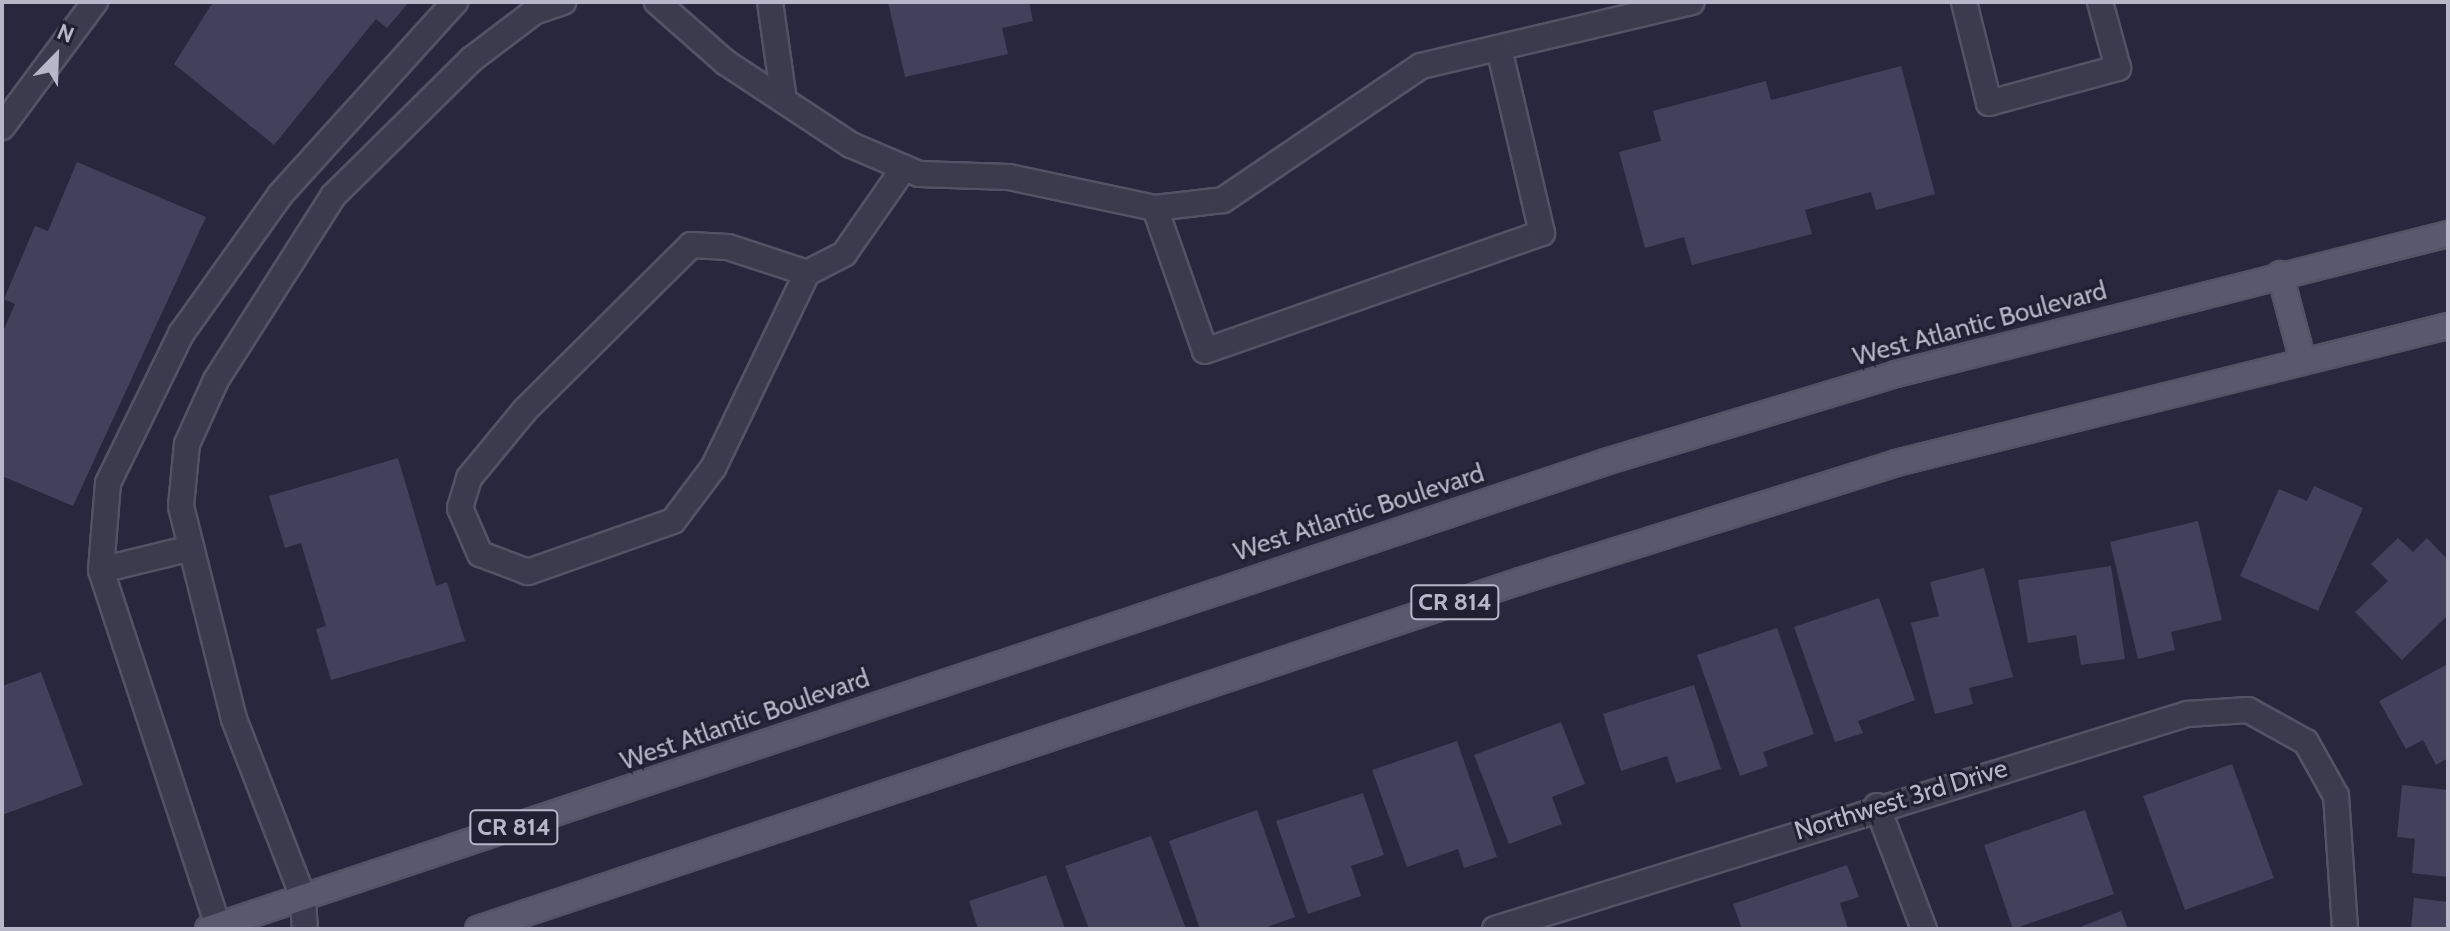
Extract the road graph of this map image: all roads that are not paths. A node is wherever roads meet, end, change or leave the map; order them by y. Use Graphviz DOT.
graph roads {
  1 [pos="95,2"];
  2 [pos="455,2"];
  3 [pos="563,2"];
  4 [pos="657,2"];
  5 [pos="770,2"];
  6 [pos="1692,2"];
  7 [pos="1964,2"];
  8 [pos="2100,2"];
  9 [pos="1499,48"];
  10 [pos="784,100"];
  11 [pos="2,127"];
  12 [pos="904,168"];
  13 [pos="1155,208"];
  14 [pos="2448,234"];
  15 [pos="807,273"];
  16 [pos="2280,274"];
  17 [pos="2448,326"];
  18 [pos="2302,358"];
  19 [pos="191,548"];
  20 [pos="101,570"];
  21 [pos="1877,806"];
  22 [pos="303,897"];
  23 [pos="214,928"];
  24 [pos="305,929"];
  25 [pos="478,929"];
  26 [pos="1495,929"];
  27 [pos="1924,929"];
  28 [pos="2345,929"];
  1 -- 11 [label="street"];
  2 -- 20 [label="street, West Atlantic Boulevard"];
  3 -- 19 [label="street"];
  4 -- 10 [label="street"];
  5 -- 10 [label="street"];
  6 -- 9 [label="street"];
  7 -- 8 [label="street"];
  9 -- 13 [label="street"];
  9 -- 13 [label="street"];
  10 -- 12 [label="street"];
  12 -- 13 [label="street"];
  12 -- 15 [label="street"];
  14 -- 16 [label="main road, West Atlantic Boulevard / CR 814"];
  15 -- 15 [label="street"];
  16 -- 18 [label="main road"];
  16 -- 22 [label="main road, West Atlantic Boulevard / CR 814"];
  17 -- 18 [label="main road, CR 814"];
  18 -- 25 [label="main road, CR 814"];
  19 -- 20 [label="street"];
  19 -- 22 [label="street"];
  20 -- 23 [label="street, West Atlantic Boulevard"];
  21 -- 26 [label="street, Northwest 3rd Drive"];
  21 -- 27 [label="street"];
  21 -- 28 [label="street, Northwest 3rd Drive"];
  22 -- 23 [label="main road, West Atlantic Boulevard / CR 814"];
  22 -- 24 [label="street"];
}
